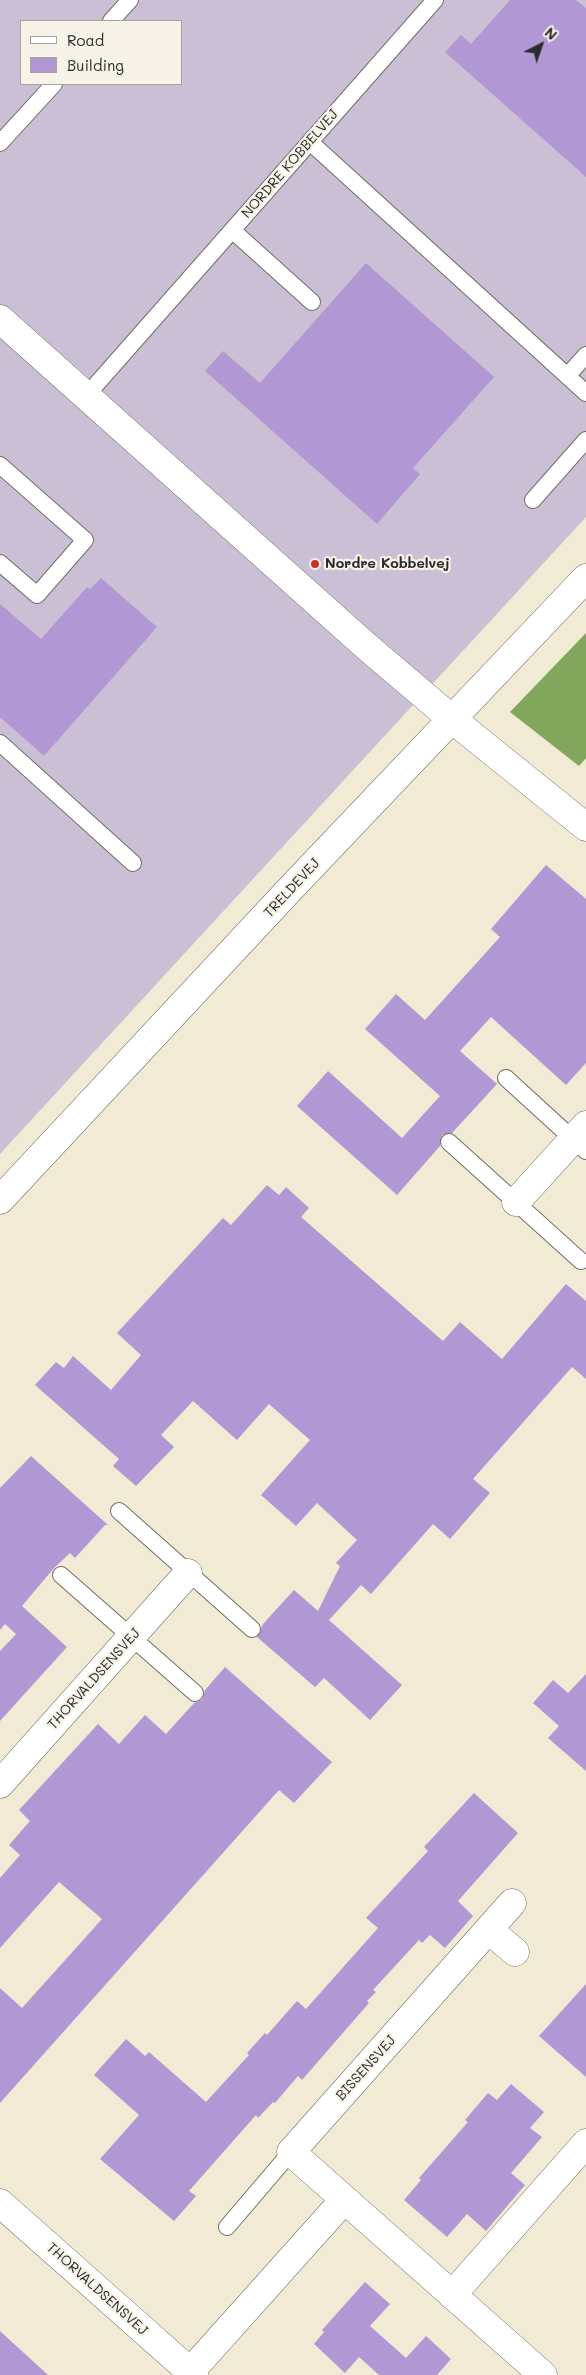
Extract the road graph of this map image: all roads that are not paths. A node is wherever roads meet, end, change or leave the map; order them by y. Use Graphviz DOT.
graph roads {
  1 [pos="130,0"];
  2 [pos="435,0"];
  3 [pos="112,20"];
  4 [pos="53,85"];
  5 [pos="310,142"];
  6 [pos="0,143"];
  7 [pos="232,230"];
  8 [pos="312,302"];
  9 [pos="0,319"];
  10 [pos="586,355"];
  11 [pos="567,376"];
  12 [pos="586,393"];
  13 [pos="86,396"];
  14 [pos="586,440"];
  15 [pos="0,465"];
  16 [pos="533,500"];
  17 [pos="0,563"];
  18 [pos="586,578"];
  19 [pos="453,720"];
  20 [pos="0,743"];
  21 [pos="586,827"];
  22 [pos="133,863"];
  23 [pos="506,1078"];
  24 [pos="582,1138"];
  25 [pos="449,1142"];
  26 [pos="0,1200"];
  27 [pos="516,1202"];
  28 [pos="581,1261"];
  29 [pos="119,1511"];
  30 [pos="188,1573"];
  31 [pos="61,1574"];
  32 [pos="252,1630"];
  33 [pos="132,1636"];
  34 [pos="195,1693"];
  35 [pos="0,1784"];
  36 [pos="512,1904"];
  37 [pos="489,1930"];
  38 [pos="515,1952"];
  39 [pos="586,2143"];
  40 [pos="291,2152"];
  41 [pos="344,2200"];
  42 [pos="0,2203"];
  43 [pos="227,2228"];
  44 [pos="452,2295"];
  45 [pos="192,2373"];
  46 [pos="543,2375"];
  1 -- 3 [label="lane"];
  2 -- 5 [label="lane, NORDRE KOBBELVEJ"];
  4 -- 6 [label="lane"];
  5 -- 7 [label="lane, NORDRE KOBBELVEJ"];
  5 -- 11 [label="lane"];
  7 -- 8 [label="lane"];
  7 -- 13 [label="lane, NORDRE KOBBELVEJ"];
  9 -- 13 [label="street"];
  10 -- 11 [label="lane"];
  11 -- 12 [label="lane"];
  13 -- 19 [label="street"];
  14 -- 16 [label="lane"];
  15 -- 17 [label="lane"];
  18 -- 19 [label="street, TRELDEVEJ"];
  19 -- 21 [label="street"];
  19 -- 26 [label="street, TRELDEVEJ"];
  20 -- 22 [label="lane"];
  23 -- 24 [label="lane"];
  24 -- 27 [label="street"];
  25 -- 27 [label="lane"];
  27 -- 28 [label="lane"];
  29 -- 30 [label="lane"];
  30 -- 32 [label="lane"];
  30 -- 33 [label="street, THORVALDSENSVEJ"];
  31 -- 33 [label="lane"];
  33 -- 34 [label="lane"];
  33 -- 35 [label="street, THORVALDSENSVEJ"];
  36 -- 37 [label="street, BISSENSVEJ"];
  37 -- 38 [label="street"];
  37 -- 40 [label="street, BISSENSVEJ"];
  39 -- 44 [label="street"];
  40 -- 41 [label="street"];
  40 -- 43 [label="lane"];
  41 -- 44 [label="street"];
  41 -- 45 [label="street"];
  42 -- 45 [label="street, THORVALDSENSVEJ"];
  44 -- 46 [label="street"];
}
